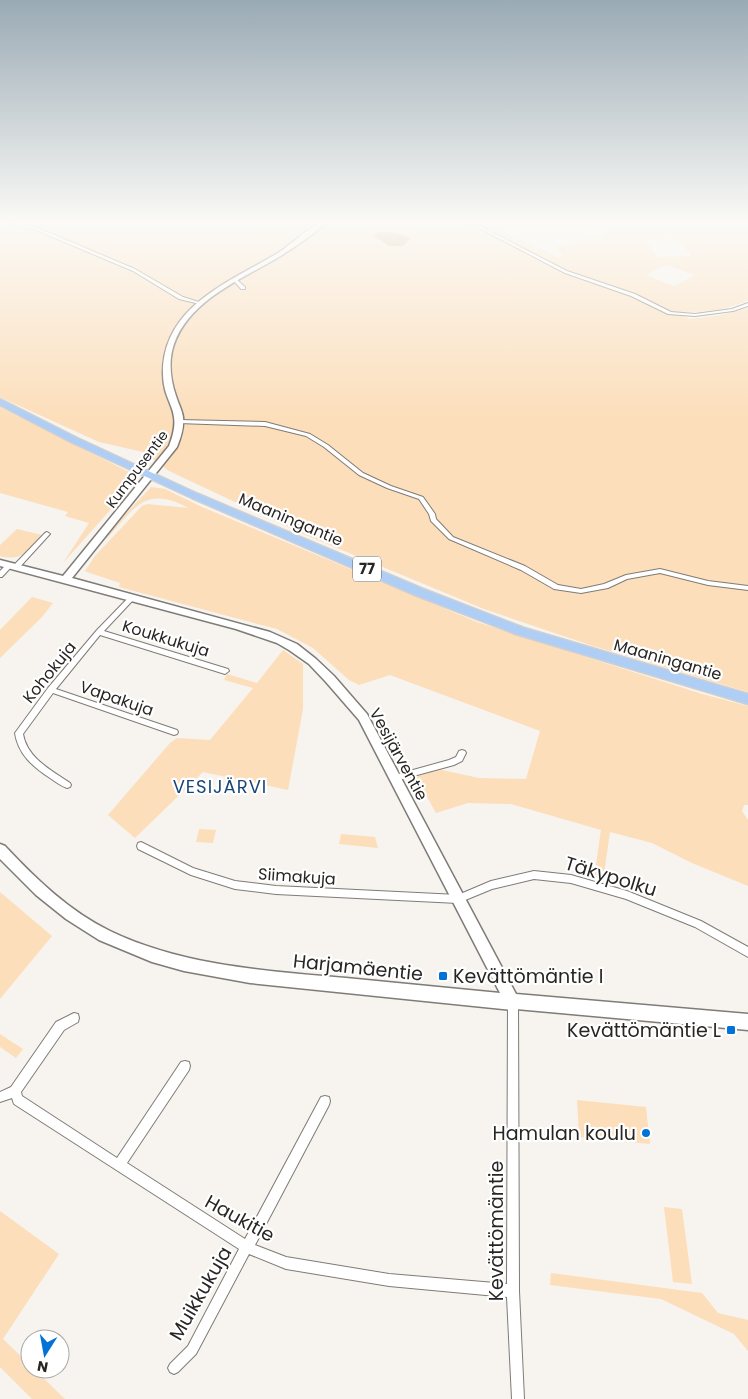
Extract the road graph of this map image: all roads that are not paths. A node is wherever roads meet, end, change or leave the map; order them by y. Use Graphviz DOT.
graph roads {
  1 [pos="166,289"];
  2 [pos="221,289"];
  3 [pos="614,289"];
  4 [pos="200,303"];
  5 [pos="748,304"];
  6 [pos="0,402"];
  7 [pos="180,422"];
  8 [pos="151,475"];
  9 [pos="47,534"];
  10 [pos="9,565"];
  11 [pos="0,575"];
  12 [pos="65,580"];
  13 [pos="748,588"];
  14 [pos="132,598"];
  15 [pos="99,632"];
  16 [pos="225,670"];
  17 [pos="51,690"];
  18 [pos="748,699"];
  19 [pos="174,732"];
  20 [pos="462,753"];
  21 [pos="395,778"];
  22 [pos="67,785"];
  23 [pos="141,846"];
  24 [pos="0,850"];
  25 [pos="458,899"];
  26 [pos="748,952"];
  27 [pos="513,1002"];
  28 [pos="74,1018"];
  29 [pos="748,1022"];
  30 [pos="185,1066"];
  31 [pos="15,1090"];
  32 [pos="0,1097"];
  33 [pos="325,1101"];
  34 [pos="119,1166"];
  35 [pos="248,1248"];
  36 [pos="513,1291"];
  37 [pos="174,1368"];
  38 [pos="518,1399"];
  1 -- 4 [label="street"];
  2 -- 4 [label="street, Kumpusentie"];
  3 -- 5 [label="street"];
  4 -- 7 [label="street, Kumpusentie"];
  6 -- 8 [label="main road, Maaningantie / 77"];
  7 -- 8 [label="street, Kumpusentie"];
  7 -- 13 [label="street"];
  8 -- 12 [label="street, Kumpusentie"];
  8 -- 18 [label="main road, Maaningantie / 77"];
  9 -- 10 [label="street"];
  10 -- 11 [label="street"];
  10 -- 12 [label="street, Vesijärventie"];
  12 -- 14 [label="street, Vesijärventie"];
  14 -- 15 [label="street, Kohokuja"];
  14 -- 21 [label="street, Vesijärventie"];
  15 -- 16 [label="street, Koukkukuja"];
  15 -- 17 [label="street, Kohokuja"];
  17 -- 19 [label="street, Vapakuja"];
  17 -- 22 [label="street, Kohokuja"];
  20 -- 21 [label="street"];
  21 -- 25 [label="street, Vesijärventie"];
  23 -- 25 [label="street, Siimakuja"];
  24 -- 27 [label="street, Harjamäentie"];
  25 -- 26 [label="street, Täkypolku"];
  25 -- 27 [label="street, Vesijärventie"];
  27 -- 29 [label="street, Harjamäentie"];
  27 -- 36 [label="street, Kevättömäntie"];
  28 -- 31 [label="street"];
  30 -- 34 [label="street"];
  31 -- 32 [label="street"];
  31 -- 34 [label="street, Haukitie"];
  33 -- 35 [label="street, Muikkukuja"];
  34 -- 35 [label="street, Haukitie"];
  35 -- 36 [label="street, Haukitie"];
  35 -- 37 [label="street, Muikkukuja"];
  36 -- 38 [label="street, Kevättömäntie"];
}
